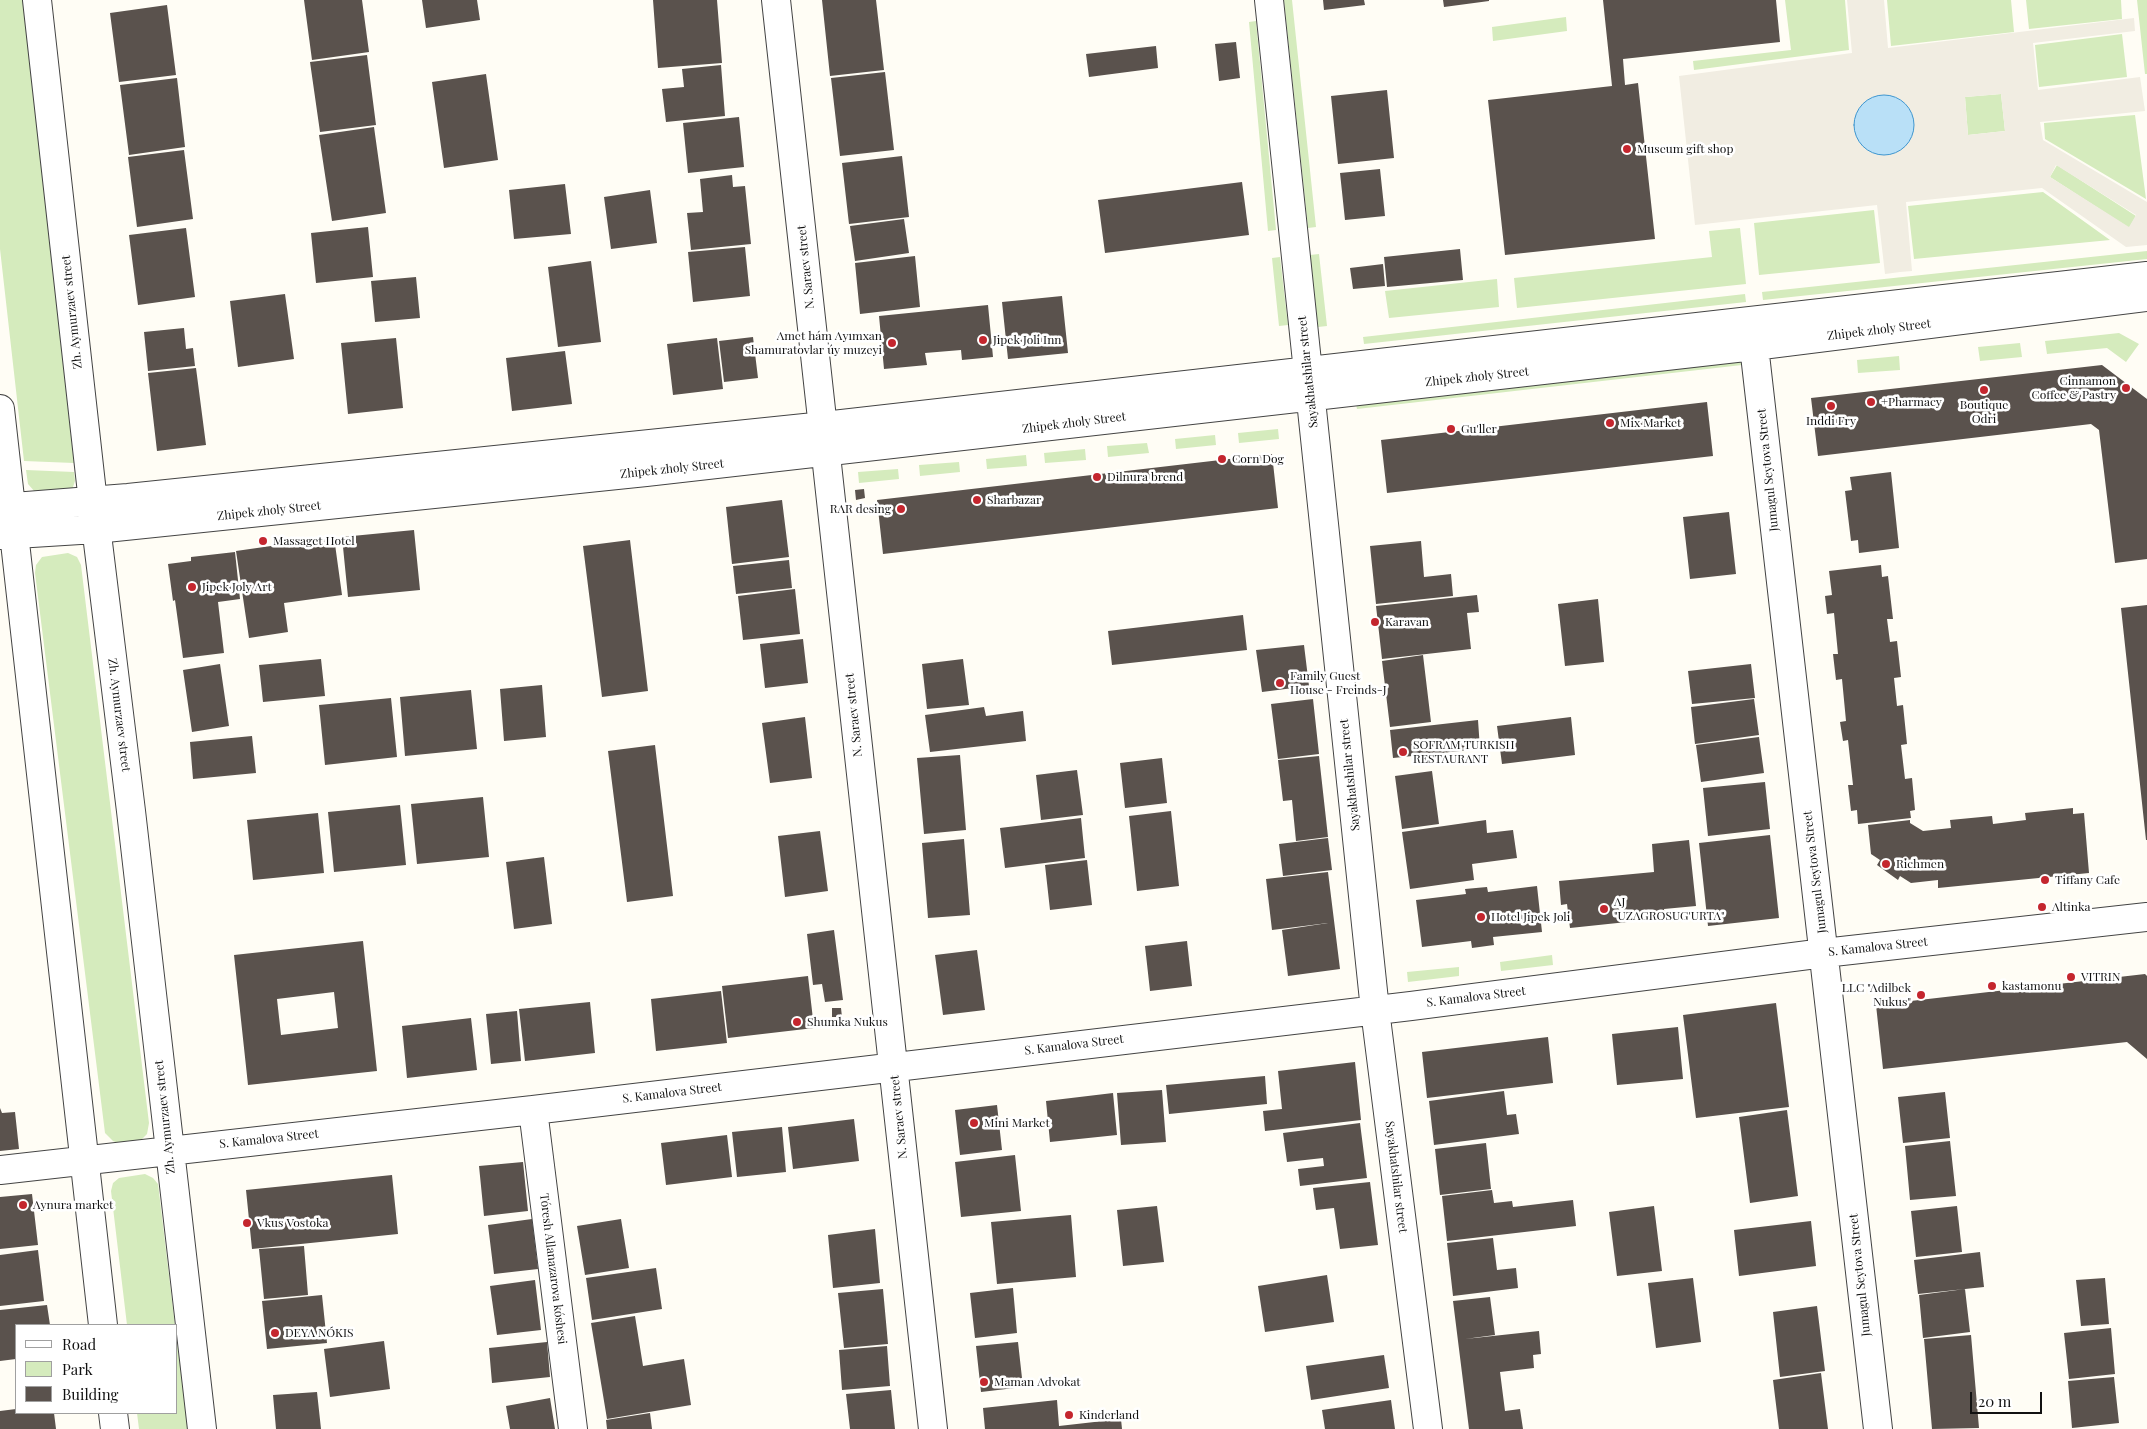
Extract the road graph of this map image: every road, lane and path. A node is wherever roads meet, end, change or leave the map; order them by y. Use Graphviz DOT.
graph roads {
  1 [pos="37,0"];
  2 [pos="776,0"];
  3 [pos="1269,0"];
  4 [pos="2147,276"];
  5 [pos="2147,297"];
  6 [pos="1754,346"];
  7 [pos="1309,384"];
  8 [pos="0,409"];
  9 [pos="825,439"];
  10 [pos="92,502"];
  11 [pos="5,508"];
  12 [pos="96,530"];
  13 [pos="7,535"];
  14 [pos="2147,916"];
  15 [pos="1824,953"];
  16 [pos="1375,1010"];
  17 [pos="893,1066"];
  18 [pos="533,1110"];
  19 [pos="169,1150"];
  20 [pos="84,1161"];
  21 [pos="0,1170"];
  22 [pos="103,1324"];
  23 [pos="113,1414"];
  24 [pos="115,1429"];
  25 [pos="202,1429"];
  26 [pos="573,1429"];
  27 [pos="933,1429"];
  28 [pos="1428,1429"];
  29 [pos="1878,1429"];
  1 -- 10 [label="street, Zh. Aymurzaev street"];
  2 -- 9 [label="street, N. Saraev street"];
  3 -- 7 [label="street, Sayakhatshilar street"];
  4 -- 7 [label="street, Zhipek zholy Street"];
  5 -- 6 [label="street, Zhipek zholy Street"];
  6 -- 7 [label="street, Zhipek zholy Street"];
  6 -- 15 [label="street, Jumagul Seytova Street"];
  7 -- 9 [label="street, Zhipek zholy Street"];
  7 -- 16 [label="street, Sayakhatshilar street"];
  8 -- 11 [label="street"];
  9 -- 10 [label="street, Zhipek zholy Street"];
  9 -- 12 [label="street, Zhipek zholy Street"];
  9 -- 17 [label="street, N. Saraev street"];
  10 -- 11 [label="street, Zhipek zholy Street"];
  10 -- 12 [label="street, Zh. Aymurzaev street"];
  11 -- 13 [label="street"];
  12 -- 13 [label="street, Zhipek zholy Street"];
  12 -- 19 [label="street, Zh. Aymurzaev street"];
  13 -- 20 [label="street"];
  14 -- 15 [label="street, S. Kamalova Street"];
  15 -- 16 [label="street, S. Kamalova Street"];
  15 -- 29 [label="street, Jumagul Seytova Street"];
  16 -- 17 [label="street, S. Kamalova Street"];
  16 -- 28 [label="street, Sayakhatshilar street"];
  17 -- 18 [label="street, S. Kamalova Street"];
  17 -- 27 [label="street, N. Saraev street"];
  18 -- 19 [label="street, S. Kamalova Street"];
  18 -- 26 [label="street, Tóresh Allanazarova kóshesi"];
  19 -- 20 [label="street, S. Kamalova Street"];
  19 -- 25 [label="street, Zh. Aymurzaev street"];
  20 -- 21 [label="street, S. Kamalova Street"];
  20 -- 22 [label="street"];
  23 -- 24 [label="street"];
}
